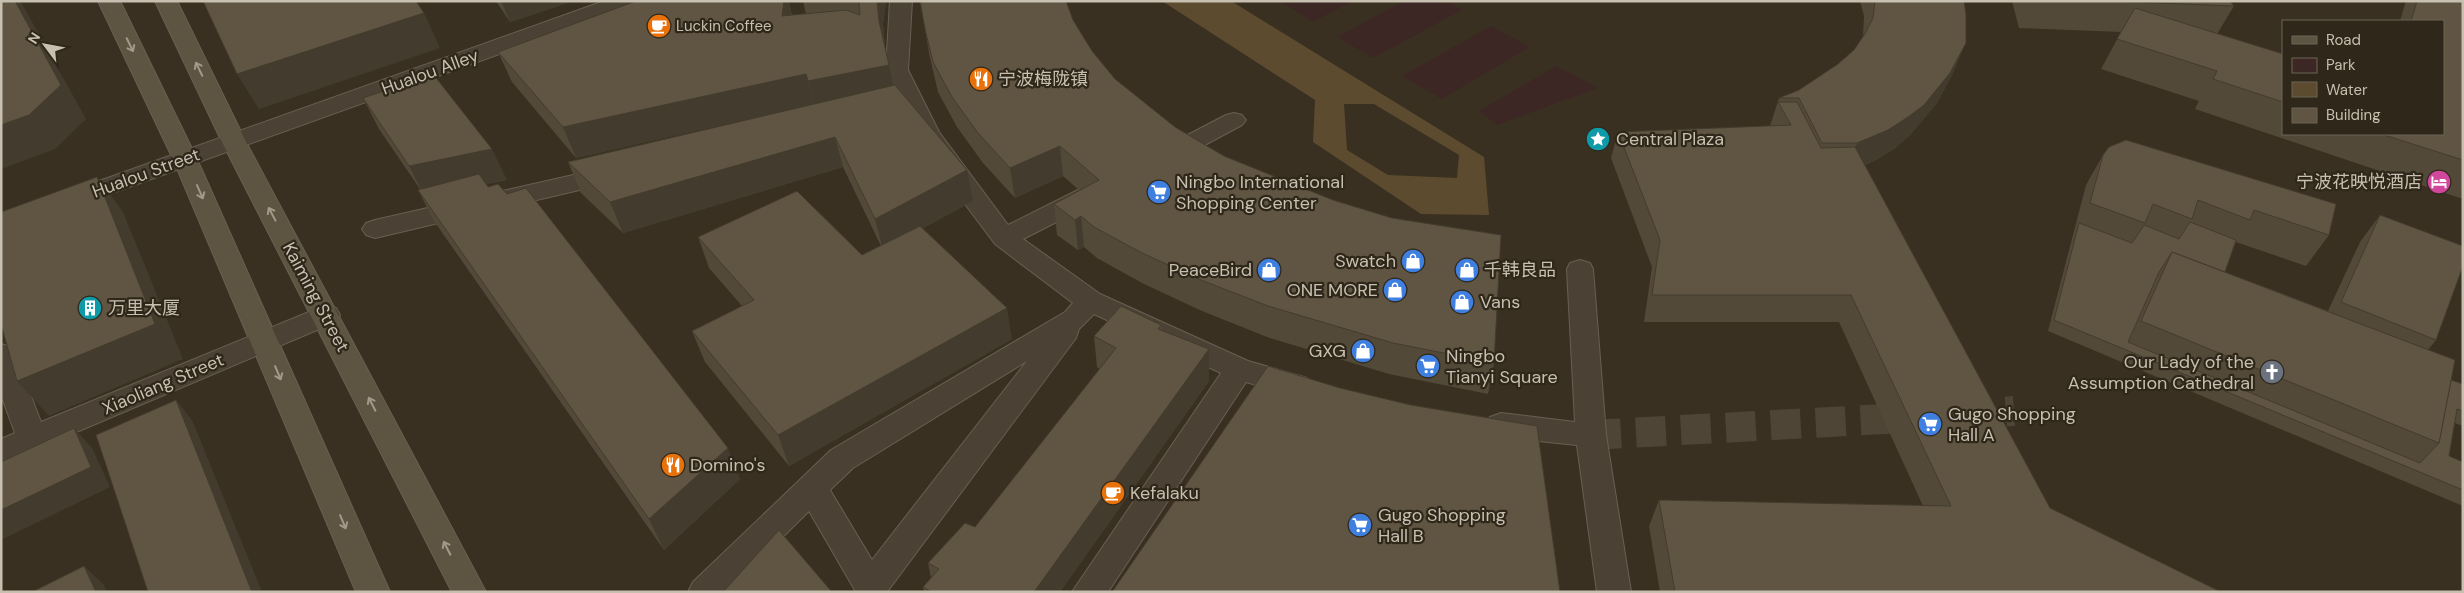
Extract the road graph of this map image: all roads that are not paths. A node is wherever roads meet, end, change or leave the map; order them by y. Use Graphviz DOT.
graph roads {
  1 [pos="109,1"];
  2 [pos="166,1"];
  3 [pos="625,1"];
  4 [pos="901,1"];
  5 [pos="1234,120"];
  6 [pos="234,142"];
  7 [pos="185,159"];
  8 [pos="1146,165"];
  9 [pos="635,169"];
  10 [pos="1111,184"];
  11 [pos="1,225"];
  12 [pos="375,229"];
  13 [pos="1004,238"];
  14 [pos="1580,269"];
  15 [pos="1082,310"];
  16 [pos="326,315"];
  17 [pos="264,341"];
  18 [pos="1,354"];
  19 [pos="1239,369"];
  20 [pos="1325,394"];
  21 [pos="1477,422"];
  22 [pos="1591,435"];
  23 [pos="32,439"];
  24 [pos="1,452"];
  25 [pos="812,487"];
  26 [pos="873,589"];
  27 [pos="373,592"];
  28 [pos="469,592"];
  29 [pos="705,592"];
  30 [pos="1089,592"];
  31 [pos="1614,592"];
  1 -- 7 [label="street, one-way"];
  6 -- 2 [label="street, Kaiming Street, one-way"];
  3 -- 6 [label="street, Hualou Alley"];
  4 -- 13 [label="street"];
  5 -- 8 [label="street"];
  6 -- 7 [label="street, Hualou Street"];
  16 -- 6 [label="street, Kaiming Street, one-way"];
  7 -- 11 [label="street, Hualou Street"];
  7 -- 17 [label="street, one-way"];
  9 -- 12 [label="street"];
  10 -- 13 [label="street"];
  13 -- 15 [label="street"];
  14 -- 22 [label="street"];
  15 -- 19 [label="street"];
  15 -- 25 [label="street"];
  15 -- 26 [label="street"];
  16 -- 17 [label="street, Xiaoliang Street"];
  28 -- 16 [label="street, Kaiming Street, one-way"];
  17 -- 23 [label="street, Xiaoliang Street"];
  17 -- 27 [label="street, one-way"];
  18 -- 23 [label="street"];
  19 -- 20 [label="street"];
  19 -- 30 [label="street"];
  21 -- 22 [label="street"];
  22 -- 31 [label="street"];
  23 -- 24 [label="street, Xiaoliang Street"];
  25 -- 26 [label="street"];
  25 -- 29 [label="street"];
}
